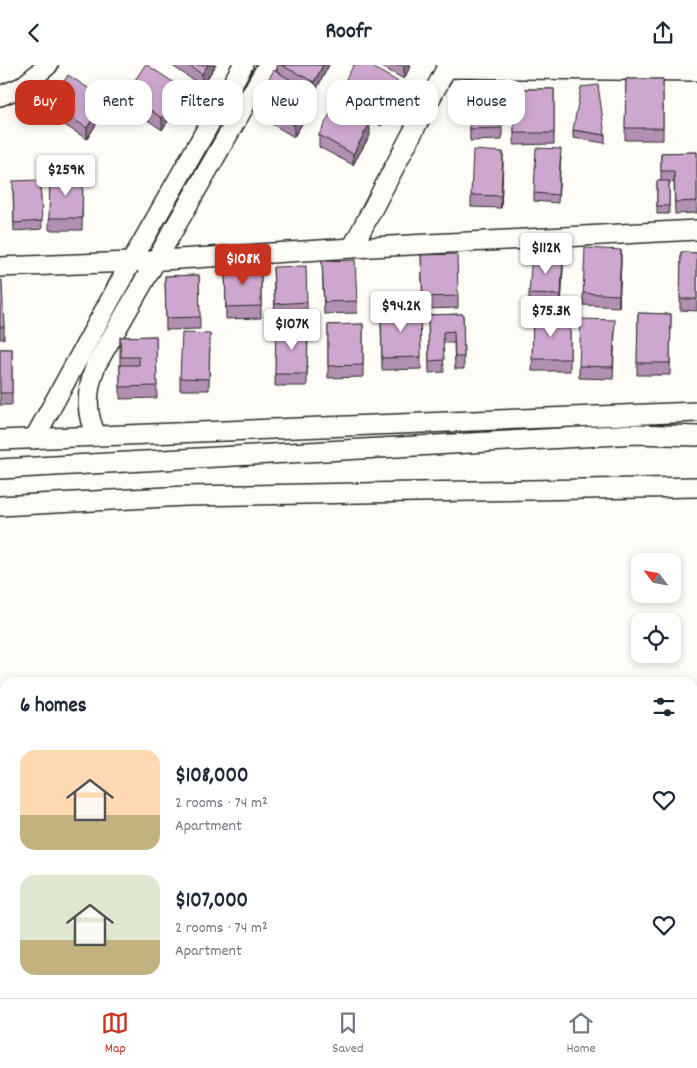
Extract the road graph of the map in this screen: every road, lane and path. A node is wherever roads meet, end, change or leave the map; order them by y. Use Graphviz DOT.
graph roads {
  1 [pos="48,65"];
  2 [pos="243,65"];
  3 [pos="268,65"];
  4 [pos="448,66"];
  5 [pos="697,71"];
  6 [pos="235,80"];
  7 [pos="0,96"];
  8 [pos="243,101"];
  9 [pos="246,103"];
  10 [pos="210,125"];
  11 [pos="697,230"];
  12 [pos="352,248"];
  13 [pos="154,261"];
  14 [pos="131,262"];
  15 [pos="0,267"];
  16 [pos="697,412"];
  17 [pos="635,414"];
  18 [pos="636,434"];
  19 [pos="97,436"];
  20 [pos="697,436"];
  21 [pos="34,439"];
  22 [pos="0,440"];
  23 [pos="0,469"];
  24 [pos="697,487"];
  25 [pos="0,506"];
  1 -- 7 [label="street"];
  2 -- 6 [label="street"];
  3 -- 9 [label="street"];
  4 -- 5 [label="street"];
  4 -- 12 [label="street"];
  8 -- 9 [label="street"];
  9 -- 13 [label="street"];
  10 -- 14 [label="street"];
  11 -- 12 [label="street"];
  12 -- 13 [label="street"];
  13 -- 14 [label="street"];
  13 -- 19 [label="street"];
  14 -- 15 [label="street"];
  14 -- 21 [label="street"];
  16 -- 17 [label="street"];
  17 -- 18 [label="street"];
  17 -- 19 [label="street"];
  18 -- 20 [label="street"];
  18 -- 23 [label="street"];
  19 -- 21 [label="street"];
  21 -- 22 [label="street"];
  24 -- 25 [label="street"];
}
